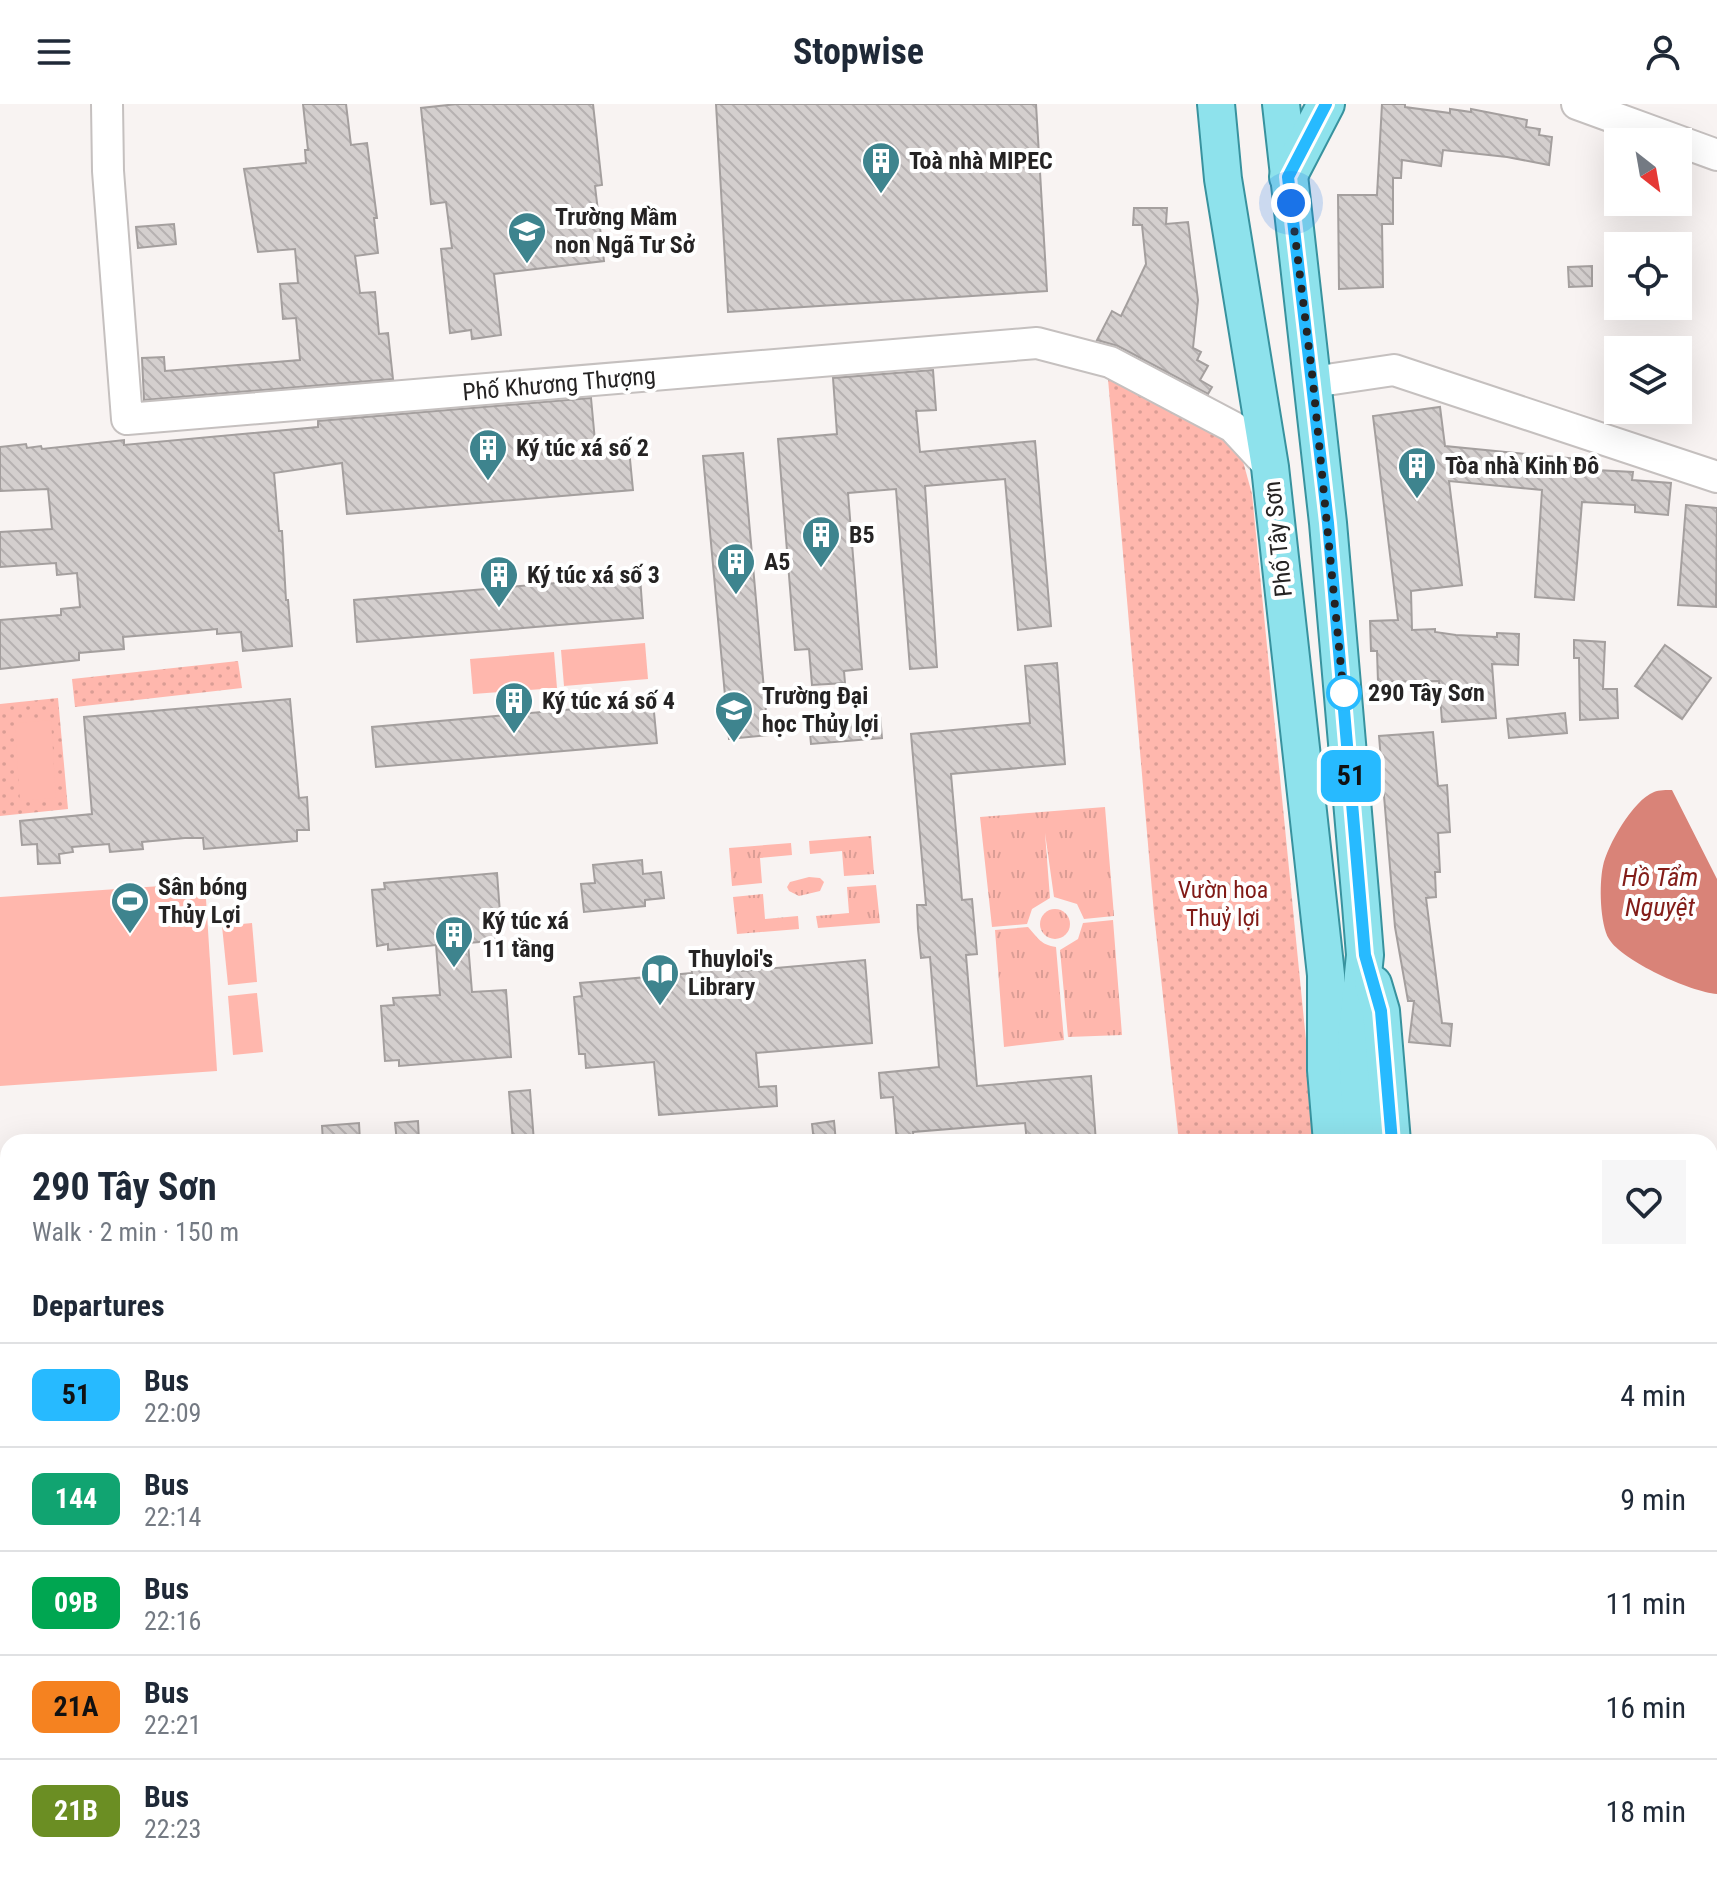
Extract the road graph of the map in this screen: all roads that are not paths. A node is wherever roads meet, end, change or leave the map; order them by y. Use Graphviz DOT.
graph roads {
  1 [pos="107,104"];
  2 [pos="1216,104"];
  3 [pos="1281,104"];
  4 [pos="1326,104"];
  5 [pos="1577,104"];
  6 [pos="1717,155"];
  7 [pos="1288,177"];
  8 [pos="1313,382"];
  9 [pos="1270,467"];
  10 [pos="1717,477"];
  11 [pos="1365,955"];
  12 [pos="1326,975"];
  13 [pos="1356,1041"];
  14 [pos="1331,1134"];
  15 [pos="1362,1134"];
  16 [pos="1391,1134"];
  1 -- 9 [label="street, Phố Khương Thượng"];
  2 -- 9 [label="main road, Phố Tây Sơn"];
  3 -- 7 [label="main road, Phố Tây Sơn"];
  4 -- 7 [label="main road"];
  5 -- 6 [label="street"];
  7 -- 8 [label="main road, Phố Tây Sơn"];
  8 -- 10 [label="street"];
  8 -- 11 [label="main road, Phố Tây Sơn"];
  9 -- 12 [label="main road, Phố Tây Sơn"];
  11 -- 13 [label="main road, Phố Tây Sơn"];
  11 -- 16 [label="main road, Phố Tây Sơn"];
  12 -- 13 [label="main road, Phố Tây Sơn"];
  12 -- 14 [label="main road, Phố Tây Sơn"];
  13 -- 15 [label="main road"];
}
